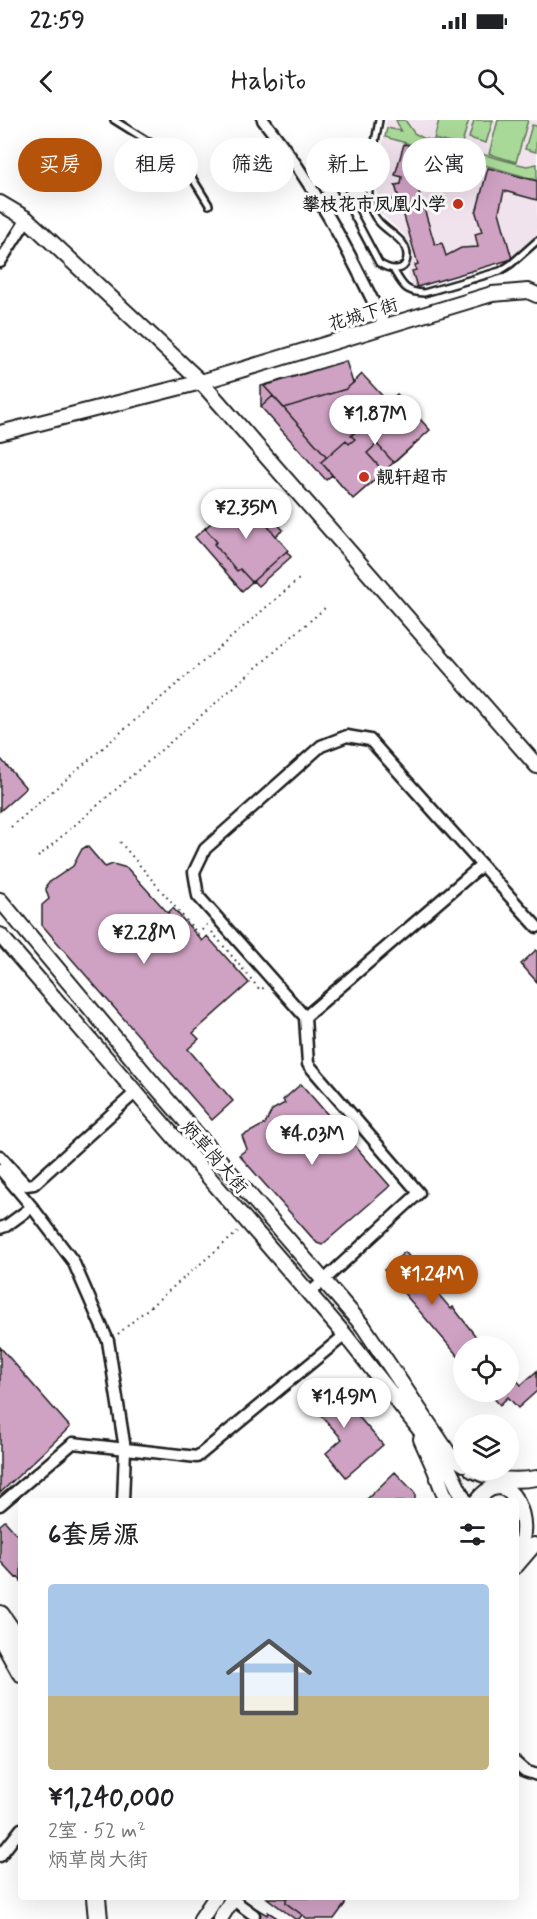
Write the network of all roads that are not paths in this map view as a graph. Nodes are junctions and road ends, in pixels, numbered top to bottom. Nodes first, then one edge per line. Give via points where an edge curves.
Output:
1 (114, 120) edge
2 (263, 120) edge
3 (380, 120) edge
4 (306, 180) edge
5 (314, 192) edge
6 (341, 192) edge
7 (0, 203) edge
8 (393, 203) dead end
9 (209, 205) dead end
10 (371, 210) junction
11 (27, 219) junction
12 (537, 241) edge
13 (0, 262) edge
14 (394, 271) junction
15 (537, 295) edge
16 (385, 326) junction
17 (201, 382) junction
18 (0, 433) edge
19 (537, 766) edge
20 (482, 865) junction
21 (0, 900) edge
22 (537, 927) edge
23 (0, 936) edge
24 (305, 1017) junction
25 (136, 1092) junction
26 (0, 1156) edge
27 (0, 1169) edge
28 (32, 1206) junction
29 (0, 1228) edge
30 (324, 1280) junction
31 (310, 1293) junction
32 (345, 1335) junction
33 (406, 1402) junction
34 (125, 1449) junction
35 (453, 1457) edge
36 (493, 1480) edge
37 (506, 1480) edge
38 (537, 1480) edge
39 (512, 1489) junction
40 (123, 1498) edge
41 (446, 1498) edge
42 (463, 1498) edge
43 (480, 1498) edge
44 (0, 1505) edge
45 (534, 1539) edge
46 (519, 1549) edge
47 (519, 1553) edge
48 (519, 1562) edge
49 (0, 1622) edge
50 (18, 1640) edge
51 (18, 1665) edge
52 (519, 1766) edge
53 (537, 1775) edge
54 (18, 1833) edge
55 (0, 1856) edge
56 (96, 1900) edge
57 (105, 1900) edge
58 (214, 1900) edge
59 (232, 1900) edge
60 (235, 1900) edge
61 (254, 1915) dead end
62 (98, 1919) edge
63 (108, 1919) edge
64 (201, 1919) edge
65 (220, 1919) edge

1 - 9 lane via 183,163
2 - 4 street
3 - 10 lane via 369,185
5 - 16 street
6 - 14 lane via 379,263
7 - 11 street
8 - 10 lane
10 - 14 lane via 384,230 404,246 406,262
11 - 13 street
11 - 17 street
12 - 14 lane via 500,271 424,293 412,292
15 - 16 street, 花城下街 via 528,291 492,294
16 - 17 street, 花城下街
17 - 18 street, 花城下街
17 - 19 street
20 - 22 street
20 - 24 street
20 - 24 street via 370,740 347,736 321,746 205,849 194,872 198,896
21 - 30 street, 炳草岗大街
23 - 25 street, 炳草岗大街
24 - 30 street via 308,1064 419,1193
25 - 26 street via 34,1184 26,1185
25 - 31 street, 炳草岗大街
27 - 28 street
28 - 29 street
28 - 34 street via 73,1262 108,1341
30 - 31 street
30 - 33 street, 炳草岗大街 via 363,1326
31 - 32 street, 炳草岗大街
32 - 33 street, 炳草岗大街
32 - 34 street via 197,1457
33 - 35 street
33 - 41 street
33 - 42 street via 446,1463
34 - 40 street
34 - 44 street via 74,1443
36 - 39 street
37 - 38 street
38 - 39 street
39 - 43 street via 488,1491
39 - 45 street via 531,1504 535,1513
45 - 46 street
45 - 47 street
45 - 48 street
49 - 50 highway
49 - 51 highway
52 - 53 street
54 - 55 street
56 - 62 highway
57 - 63 highway
58 - 64 street
59 - 65 street
60 - 61 street

